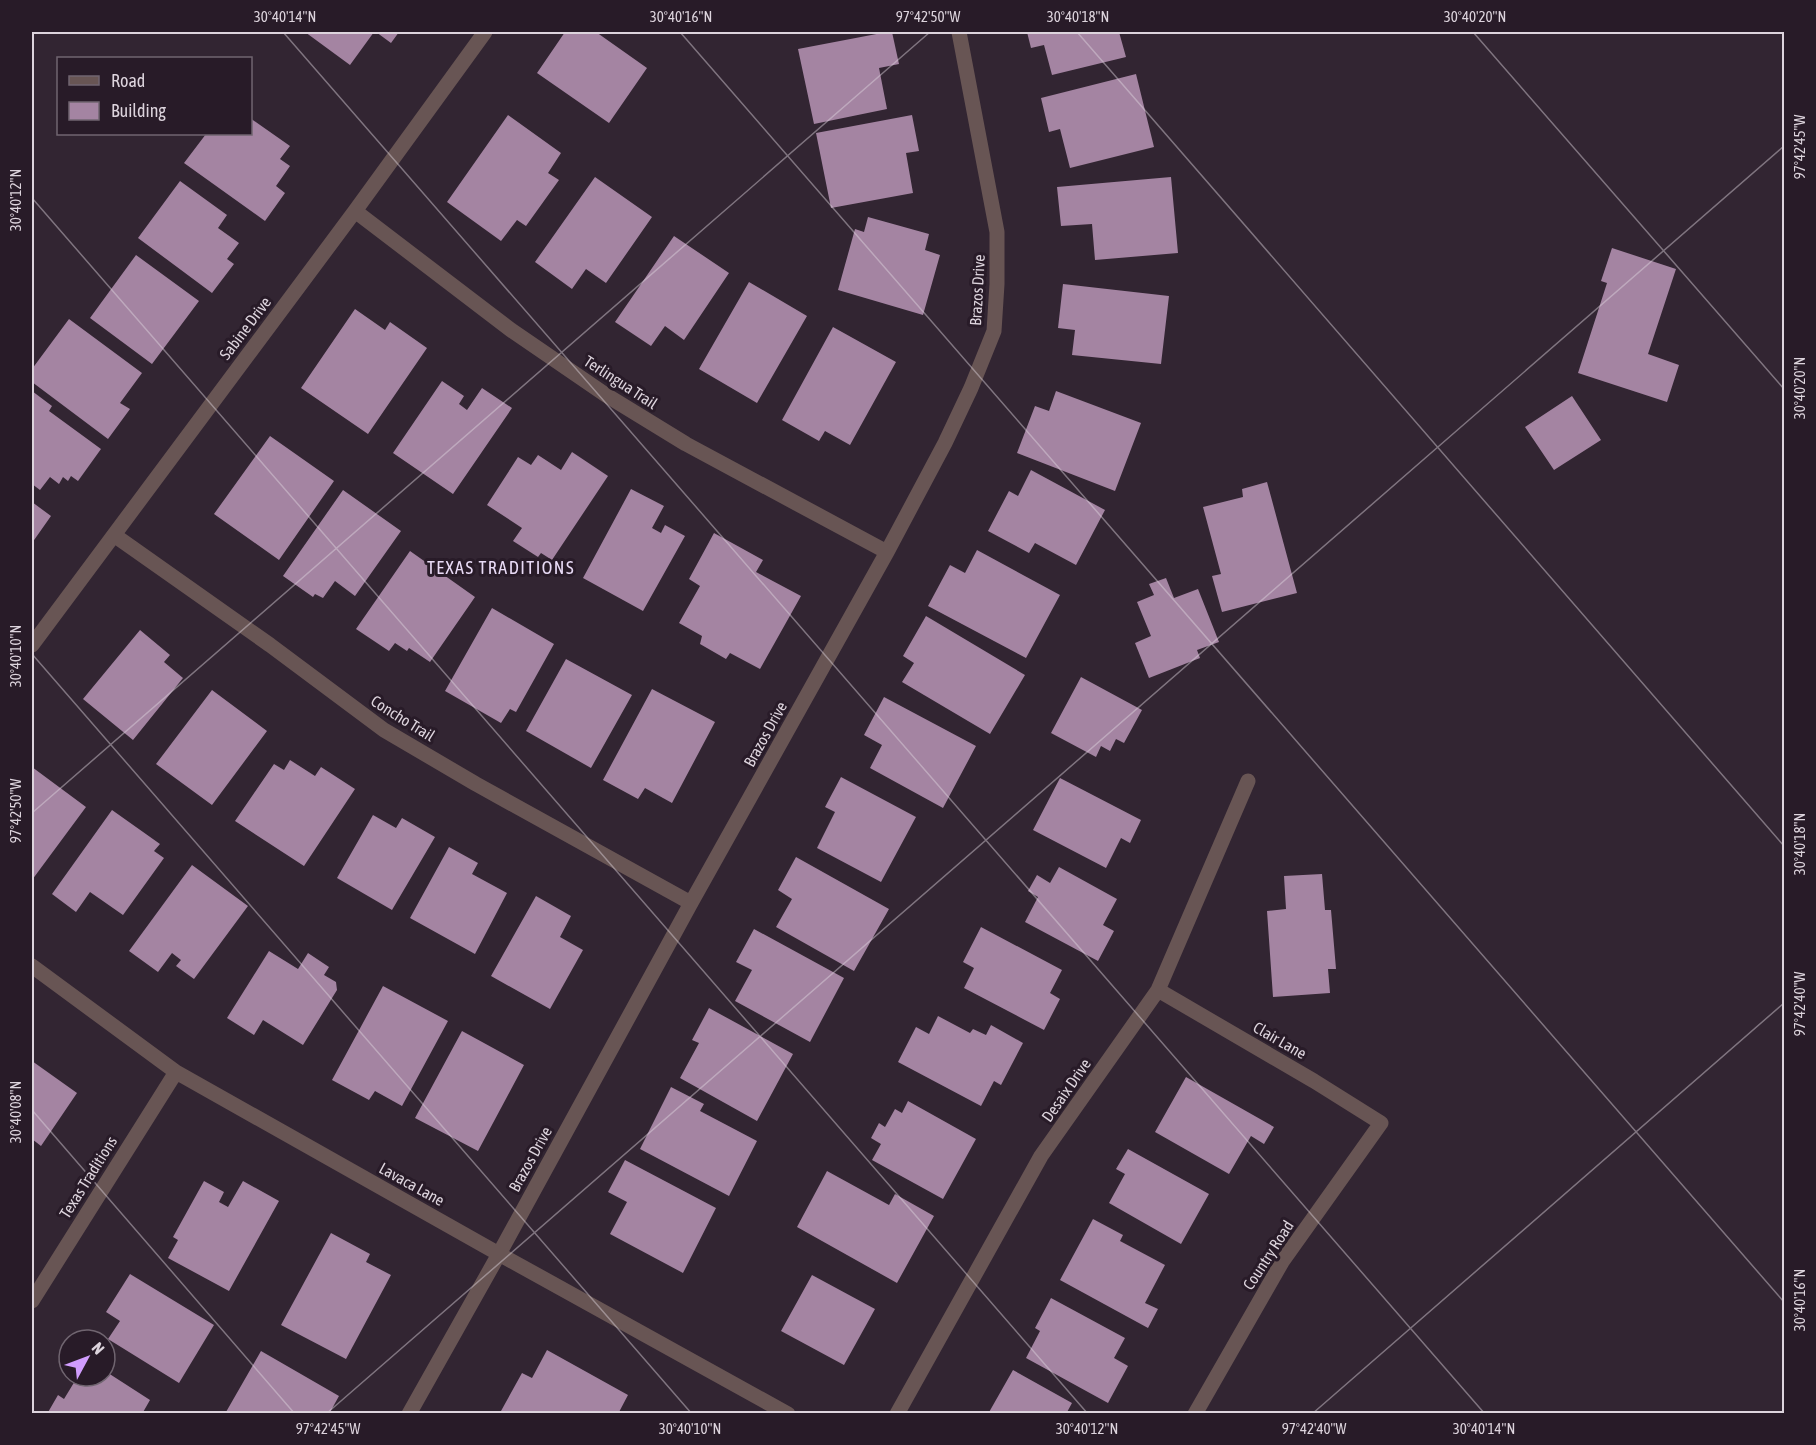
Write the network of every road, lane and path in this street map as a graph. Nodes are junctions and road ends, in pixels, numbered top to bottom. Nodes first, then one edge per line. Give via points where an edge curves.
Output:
1 (485, 32) edge
2 (959, 32) edge
3 (355, 212) junction
4 (114, 535) junction
5 (887, 552) junction
6 (32, 645) edge
7 (1248, 781) dead end
8 (691, 903) junction
9 (32, 966) edge
10 (1158, 990) junction
11 (176, 1072) junction
12 (1381, 1123) joint
13 (499, 1254) junction
14 (32, 1301) edge
15 (409, 1413) edge
16 (788, 1413) edge
17 (897, 1413) edge
18 (1195, 1413) edge

1 - 3 street, Sabine Drive
2 - 5 street, Brazos Drive via 997,231 994,331 949,434
3 - 4 street, Sabine Drive
3 - 5 street, Terlingua Trail via 511,330 606,395 686,444
4 - 6 street, Sabine Drive
4 - 8 street, Concho Trail via 384,730
5 - 8 street, Brazos Drive
7 - 10 street, Desaix Drive
8 - 13 street, Brazos Drive
9 - 11 street, Lavaca Lane
10 - 12 street, Clair Lane
10 - 17 street, Desaix Drive via 1041,1156
11 - 13 street, Lavaca Lane
11 - 14 street, Texas Traditions
12 - 18 street, Country Road via 1282,1262
13 - 15 street, Brazos Drive
13 - 16 street, Lavaca Lane

